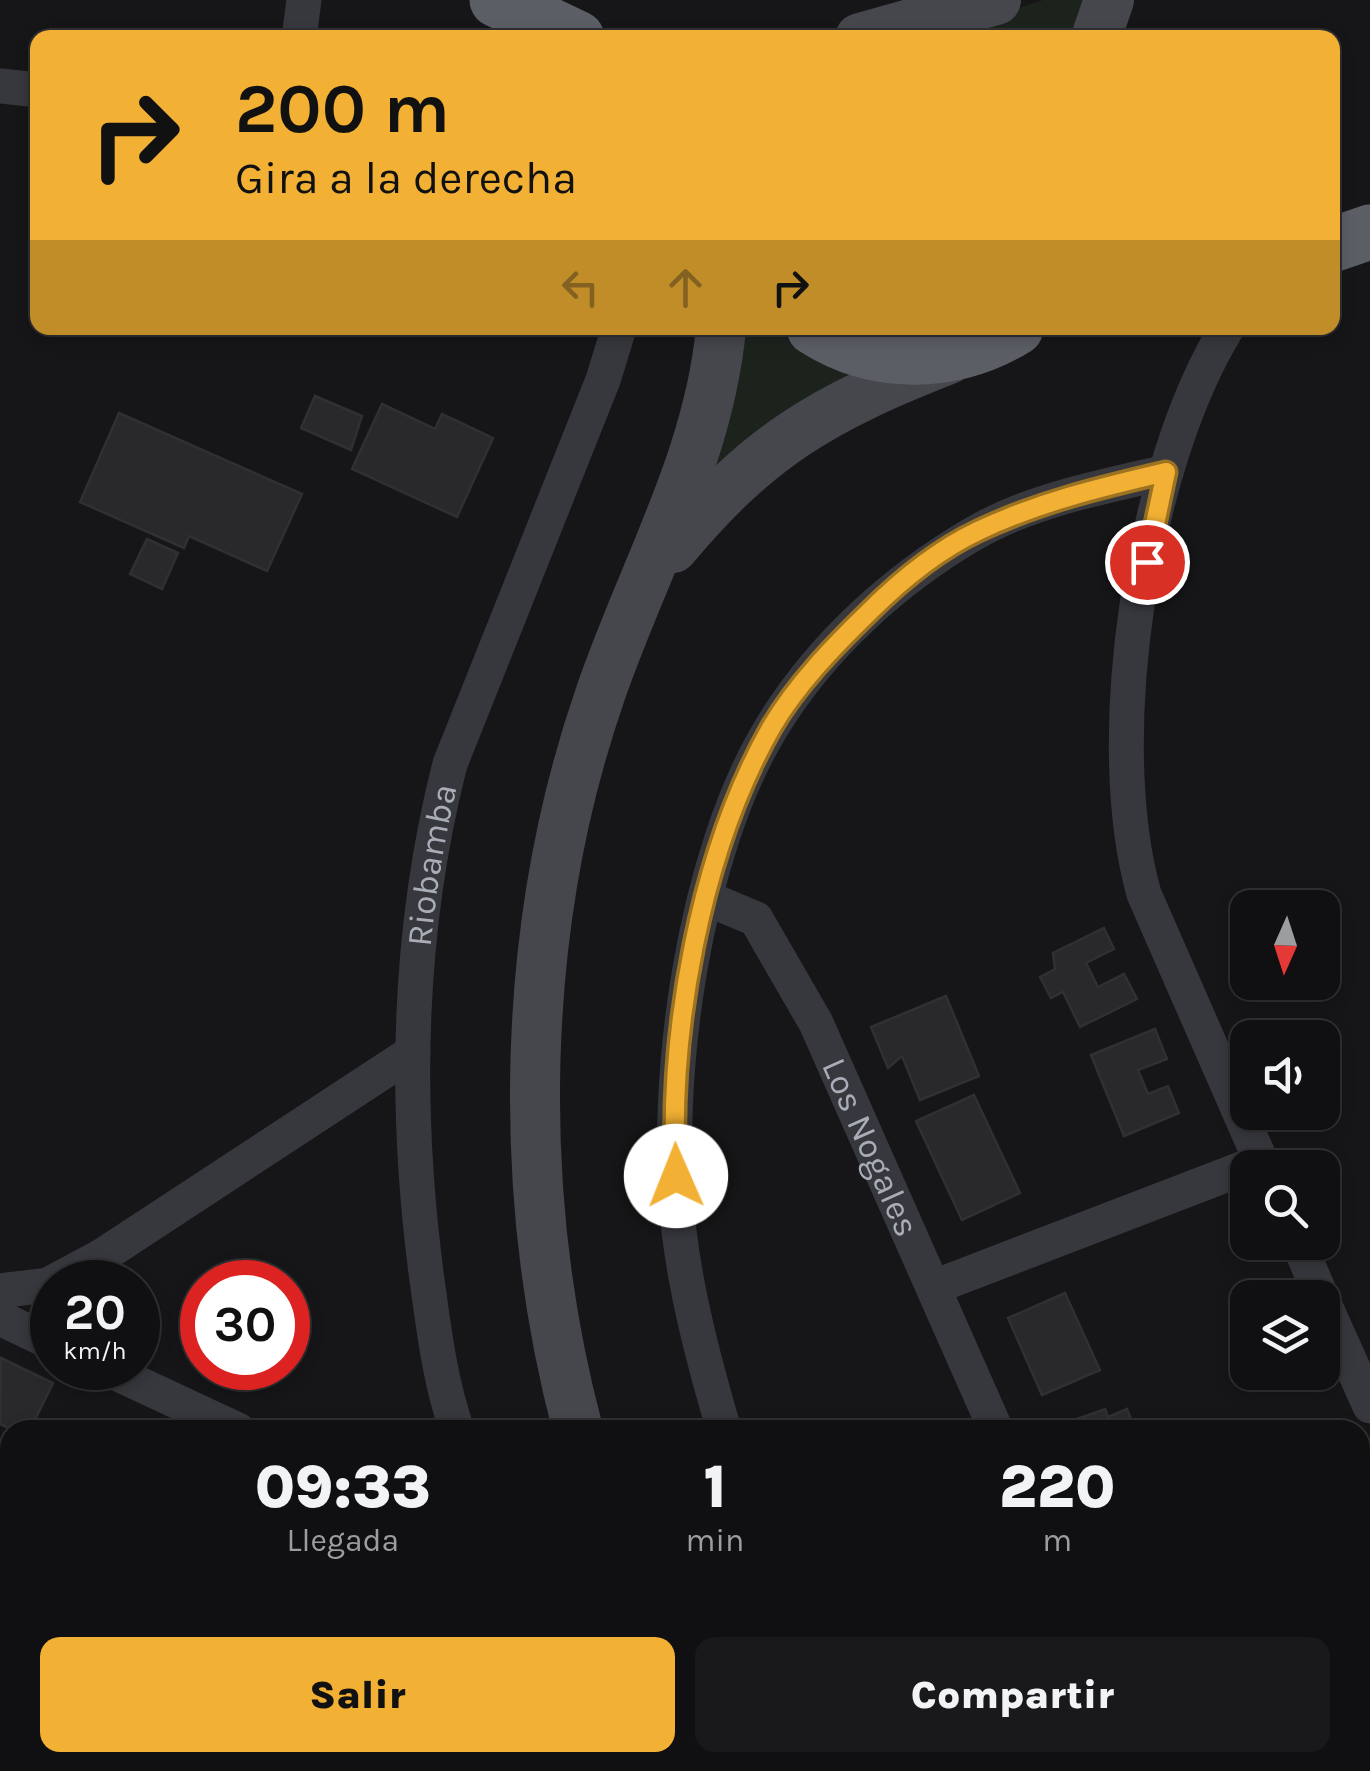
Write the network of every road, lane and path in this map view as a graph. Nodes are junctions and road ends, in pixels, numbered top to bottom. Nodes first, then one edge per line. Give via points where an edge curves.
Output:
1 (304, 0) edge
2 (497, 0) edge
3 (996, 0) edge
4 (1109, 0) edge
5 (300, 30) edge
6 (559, 30) edge
7 (889, 30) edge
8 (1099, 30) edge
9 (0, 86) edge
10 (30, 89) edge
11 (1370, 232) edge
12 (1340, 242) edge
13 (617, 335) edge
14 (721, 335) edge
15 (829, 335) edge
16 (1224, 335) edge
17 (1002, 336) edge
18 (1166, 472) junction
19 (648, 579) junction
20 (706, 898) junction
21 (413, 1052) junction
22 (1257, 1150) edge
23 (1230, 1176) edge
24 (108, 1260) edge
25 (30, 1287) edge
26 (934, 1287) junction
27 (0, 1291) edge
28 (0, 1318) edge
29 (30, 1332) edge
30 (1340, 1338) edge
31 (152, 1390) edge
32 (1370, 1406) edge
33 (217, 1420) edge
34 (455, 1420) edge
35 (576, 1420) edge
36 (721, 1420) edge
37 (992, 1420) edge

1 - 5 street
2 - 6 highway
3 - 7 main road
4 - 8 main road
9 - 10 street
11 - 12 highway
13 - 21 street, Riobamba via 450,764 424,901
14 - 19 main road via 702,432
15 - 17 highway via 894,356
16 - 18 street via 1186,411
17 - 19 main road via 851,400 770,448 714,499
18 - 20 street via 1061,498 976,532 898,583 832,648 772,726 732,812
18 - 22 street via 1140,592 1124,792 1144,894
19 - 35 main road via 604,683 574,780 541,980 536,1080 544,1236
20 - 26 street, Los Nogales via 756,919 816,1024
20 - 36 street via 677,1074 675,1148 682,1248
21 - 24 street
21 - 34 street, Riobamba via 424,1251
23 - 26 street
25 - 27 street
26 - 37 street, Los Nogales
28 - 29 street
30 - 32 street
31 - 33 street

